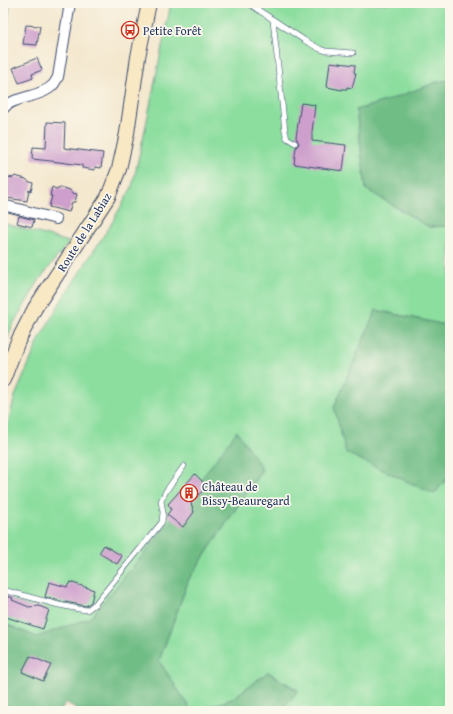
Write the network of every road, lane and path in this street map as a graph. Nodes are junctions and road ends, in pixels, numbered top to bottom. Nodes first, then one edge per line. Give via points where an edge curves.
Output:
1 (70, 3) edge
2 (149, 3) edge
3 (248, 3) edge
4 (273, 20) junction
5 (353, 53) dead end
6 (3, 109) edge
7 (295, 142) dead end
8 (3, 205) edge
9 (56, 219) dead end
10 (3, 380) edge
11 (184, 466) dead end
12 (3, 590) edge

1 - 6 street via 58,77 53,85 47,90 10,102
2 - 10 main road, Route de la Labiaz via 119,169 108,197 35,308 18,340
3 - 4 lane
4 - 5 lane via 320,49
4 - 7 lane via 285,131 287,138
8 - 9 street
11 - 12 lane via 161,501 162,522 96,604 87,610 79,609

